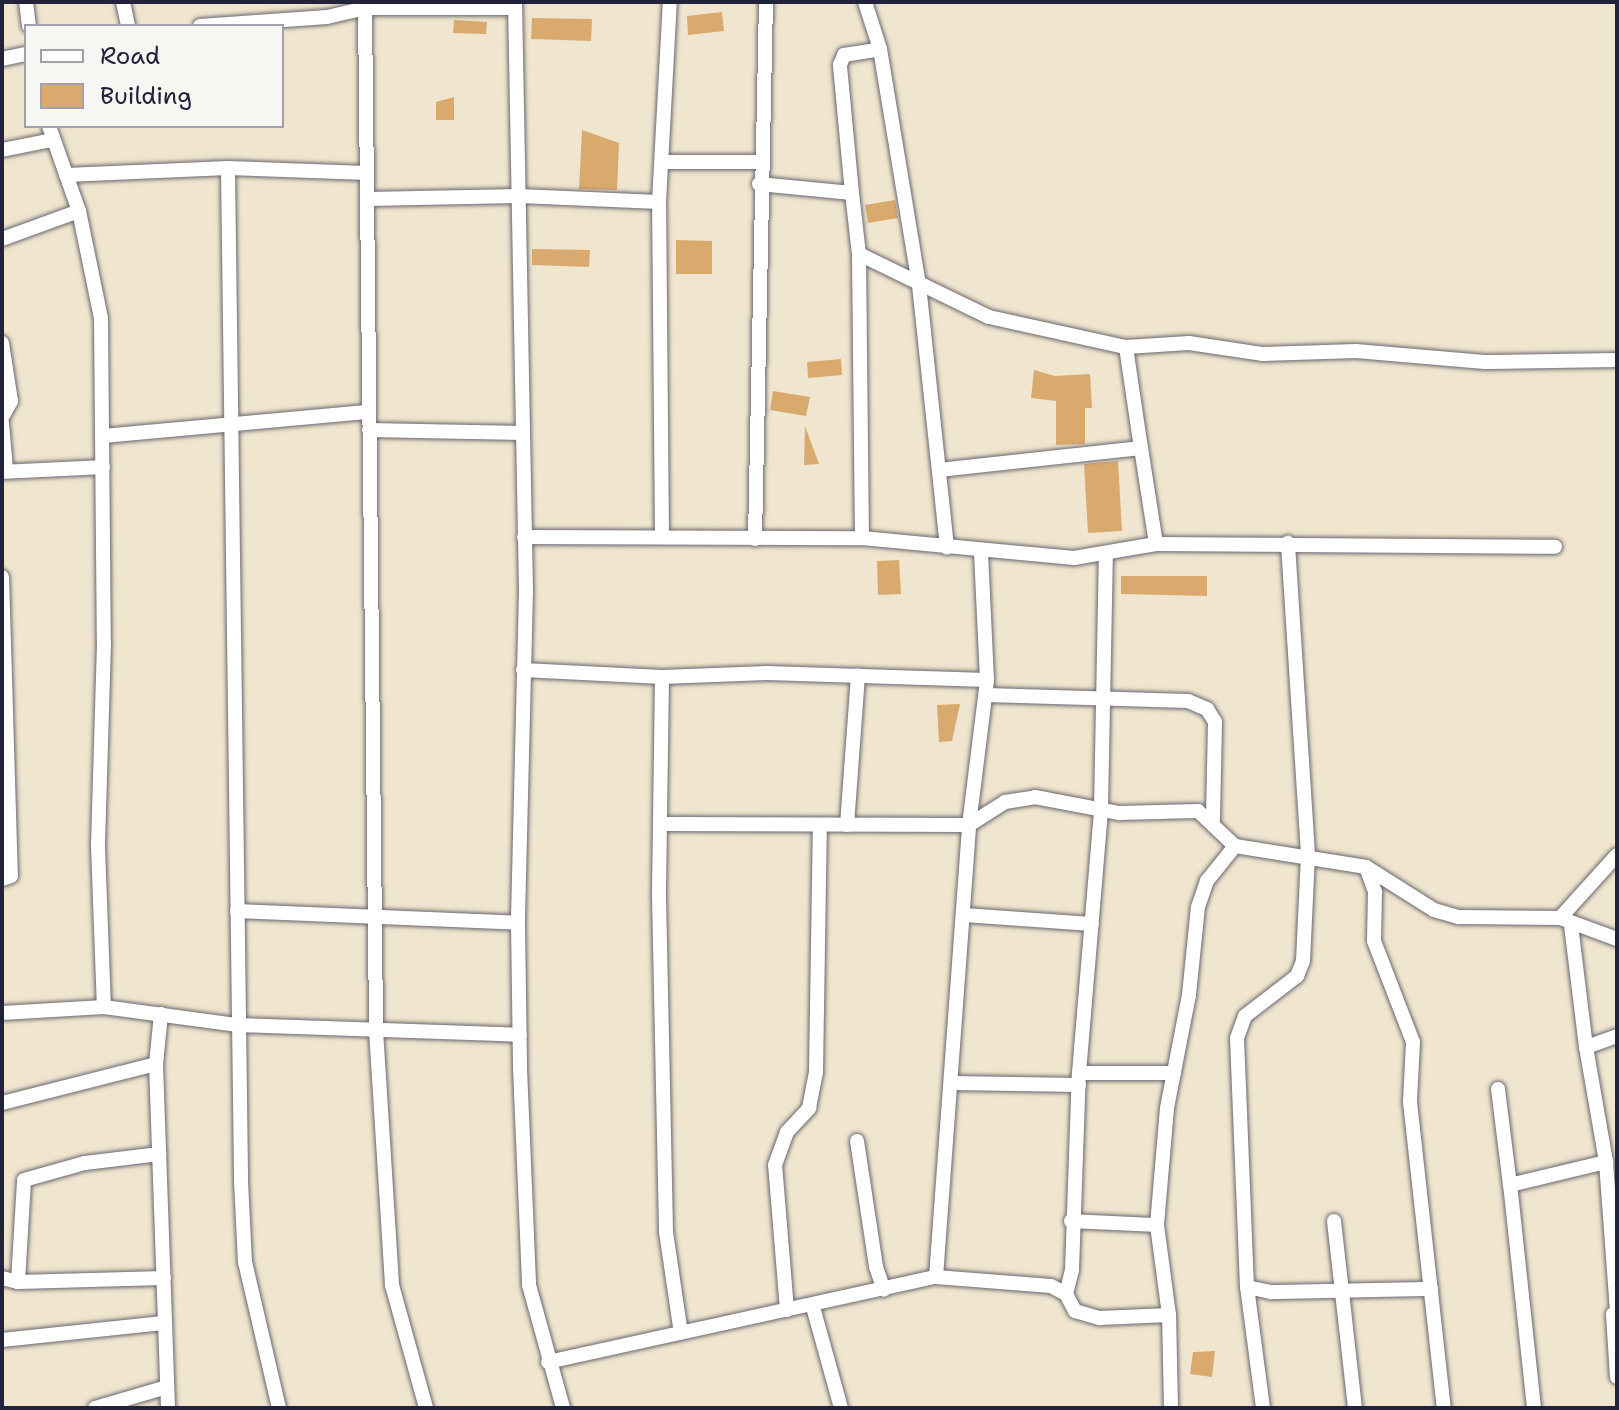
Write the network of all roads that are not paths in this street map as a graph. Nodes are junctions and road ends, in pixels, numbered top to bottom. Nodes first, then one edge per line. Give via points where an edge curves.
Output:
1 (26, 2) edge
2 (123, 2) edge
3 (670, 2) edge
4 (766, 2) edge
5 (865, 2) edge
6 (515, 5) edge
7 (365, 8) junction
8 (29, 24) edge
9 (128, 24) edge
10 (228, 24) edge
11 (880, 49) junction
12 (24, 54) edge
13 (2, 59) edge
14 (50, 133) edge
15 (2, 150) edge
16 (662, 162) junction
17 (760, 162) junction
18 (228, 168) junction
19 (367, 173) junction
20 (66, 175) junction
21 (759, 184) junction
22 (852, 193) junction
23 (519, 196) junction
24 (367, 199) junction
25 (659, 202) junction
26 (79, 211) junction
27 (2, 239) edge
28 (859, 254) junction
29 (919, 285) junction
30 (2, 343) edge
31 (1126, 347) junction
32 (1617, 360) edge
33 (369, 412) junction
34 (2, 420) edge
35 (229, 427) junction
36 (369, 430) junction
37 (523, 433) junction
38 (103, 436) junction
39 (1141, 448) junction
40 (103, 467) junction
41 (939, 470) junction
42 (4, 471) edge
43 (524, 537) junction
44 (662, 537) junction
45 (862, 538) junction
46 (755, 539) junction
47 (1288, 543) junction
48 (1156, 544) junction
49 (1555, 547) dead end
50 (947, 548) junction
51 (981, 551) junction
52 (1106, 553) junction
53 (2, 577) edge
54 (4, 637) edge
55 (523, 670) junction
56 (858, 675) junction
57 (662, 677) junction
58 (986, 688) junction
59 (1102, 699) junction
60 (4, 749) edge
61 (1101, 809) junction
62 (4, 819) edge
63 (1213, 820) junction
64 (664, 824) junction
65 (820, 825) junction
66 (847, 825) junction
67 (969, 825) junction
68 (1235, 846) junction
69 (1308, 854) junction
70 (1617, 855) edge
71 (1366, 867) junction
72 (2, 879) edge
73 (237, 911) junction
74 (964, 915) junction
75 (375, 916) junction
76 (1565, 922) junction
77 (518, 923) junction
78 (1092, 924) junction
79 (1617, 939) edge
80 (104, 1007) junction
81 (2, 1013) edge
82 (161, 1014) junction
83 (238, 1025) junction
84 (376, 1030) junction
85 (520, 1035) junction
86 (1617, 1036) edge
87 (1586, 1047) junction
88 (156, 1064) junction
89 (1174, 1073) junction
90 (1079, 1079) junction
91 (951, 1083) junction
92 (1498, 1089) dead end
93 (2, 1103) edge
94 (857, 1141) dead end
95 (159, 1154) junction
96 (1606, 1162) junction
97 (1510, 1185) junction
98 (1071, 1221) junction
99 (1334, 1221) dead end
100 (1157, 1225) junction
101 (936, 1277) junction
102 (2, 1278) edge
103 (164, 1278) junction
104 (18, 1282) junction
105 (1247, 1287) junction
106 (1431, 1289) junction
107 (884, 1290) junction
108 (1337, 1291) junction
109 (1066, 1294) junction
110 (813, 1307) junction
111 (787, 1310) junction
112 (1615, 1314) edge
113 (1169, 1315) junction
114 (163, 1323) junction
115 (681, 1333) junction
116 (2, 1340) edge
117 (548, 1362) junction
118 (1617, 1377) edge
119 (167, 1387) junction
120 (95, 1408) edge
121 (168, 1408) edge
122 (279, 1408) edge
123 (426, 1408) edge
124 (563, 1408) edge
125 (841, 1408) edge
126 (1171, 1408) edge
127 (1263, 1408) edge
128 (1355, 1408) edge
129 (1444, 1408) edge
130 (1534, 1408) edge

1 - 8 street
2 - 9 street
3 - 16 street
4 - 17 street
5 - 11 street
6 - 7 street
6 - 23 street
7 - 10 street via 327,17
7 - 19 street
11 - 22 street via 844,55 840,65
11 - 29 street
12 - 13 street
14 - 15 street
14 - 20 street
16 - 17 street
16 - 25 street
17 - 21 street
18 - 19 street
18 - 20 street
18 - 35 street
19 - 24 street
20 - 26 street
21 - 22 street
21 - 46 street
22 - 28 street
23 - 24 street
23 - 25 street
23 - 37 street
24 - 33 street
25 - 44 street
26 - 27 street
26 - 38 street via 101,318
28 - 29 street
28 - 45 street
29 - 31 street via 989,317
29 - 41 street
30 - 34 street via 11,401
31 - 32 street via 1189,343 1263,354 1356,351 1485,362
31 - 39 street
33 - 35 street
33 - 36 street
34 - 42 street
35 - 38 street
35 - 73 street
36 - 37 street
36 - 75 street
37 - 43 street
38 - 40 street
39 - 41 street
39 - 48 street
40 - 42 street
40 - 80 street via 98,846
41 - 50 street
43 - 44 street
43 - 55 street
44 - 46 street
45 - 46 street
45 - 50 street
47 - 48 street
47 - 49 street
47 - 69 street
48 - 52 street
50 - 51 street
51 - 52 street via 1074,558
51 - 58 street
52 - 59 street
53 - 54 street
54 - 60 street
55 - 57 street
55 - 77 street
56 - 57 street
56 - 58 street
56 - 66 street
57 - 64 street
58 - 59 street
58 - 67 street
59 - 61 street
59 - 63 street via 1188,701 1207,709 1215,722
60 - 62 street
61 - 63 street via 1198,811
61 - 67 street via 1035,797 1005,802
61 - 78 street
62 - 72 street via 11,876
63 - 68 street
64 - 65 street
64 - 115 street via 659,896 666,1232
65 - 66 street
65 - 111 street via 816,1072 809,1108 787,1132 775,1165
66 - 67 street
67 - 74 street
68 - 69 street
68 - 89 street via 1207,881 1198,907
69 - 71 street
69 - 105 street via 1297,976 1245,1016 1237,1038
70 - 76 street
71 - 76 street via 1434,910 1459,917
71 - 106 street via 1375,892 1374,941 1413,1042 1410,1102
73 - 75 street
73 - 83 street
74 - 78 street
74 - 91 street
75 - 77 street
75 - 84 street
76 - 79 street
76 - 87 street
77 - 85 street
78 - 90 street
80 - 81 street
80 - 82 street
82 - 83 street
82 - 88 street
83 - 84 street
83 - 122 street via 245,1262
84 - 85 street
84 - 123 street via 392,1285
85 - 117 street via 529,1285
86 - 87 street
87 - 96 street
88 - 93 street
88 - 95 street
89 - 90 street
89 - 100 street
90 - 91 street
90 - 98 street
91 - 101 street
92 - 97 street
94 - 107 street
95 - 103 street
95 - 104 street via 85,1163 24,1180
96 - 97 street
96 - 112 street
97 - 130 street
98 - 100 street
98 - 109 street via 1072,1270
99 - 108 street
100 - 113 street
101 - 107 street
101 - 109 street via 1051,1286
102 - 104 street
103 - 104 street
103 - 114 street
105 - 108 street
105 - 127 street
106 - 108 street
106 - 129 street
107 - 110 street
108 - 128 street
109 - 113 street via 1075,1311 1100,1318
110 - 111 street
110 - 125 street
111 - 115 street
112 - 118 street
113 - 126 street
114 - 116 street
114 - 119 street
115 - 117 street
117 - 124 street
119 - 120 street
119 - 121 street

